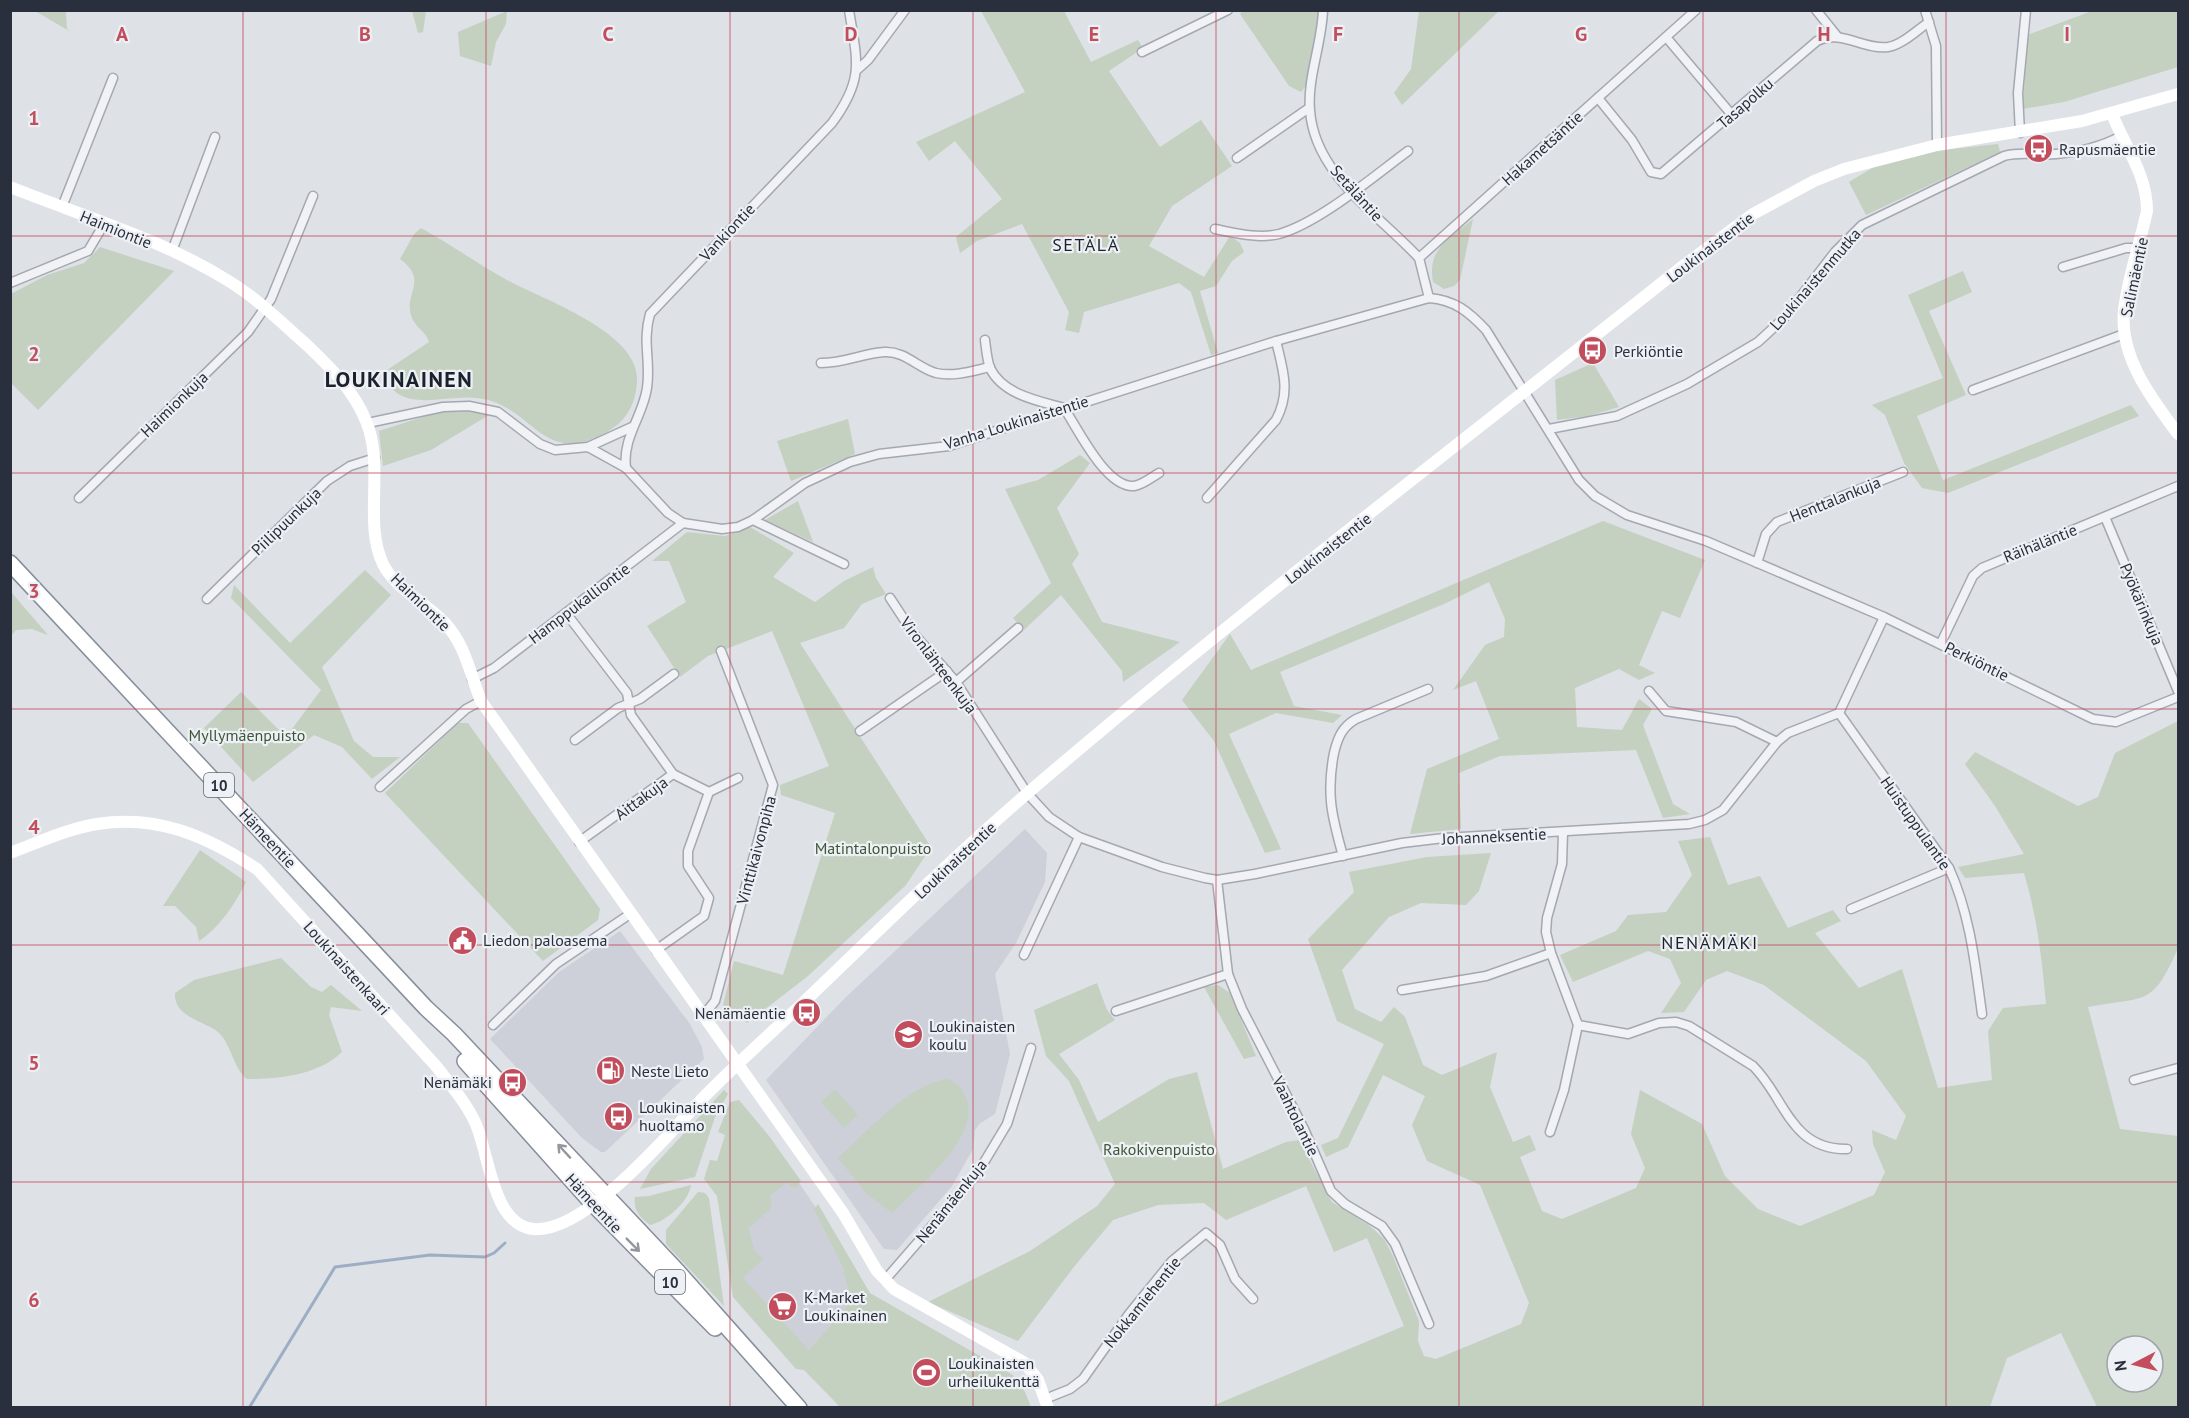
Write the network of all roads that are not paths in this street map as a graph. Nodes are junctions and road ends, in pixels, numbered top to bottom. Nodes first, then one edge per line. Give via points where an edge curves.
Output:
1 (849, 10) edge
2 (905, 10) edge
3 (1228, 10) edge
4 (1323, 10) edge
5 (1696, 10) edge
6 (1816, 10) edge
7 (1925, 10) edge
8 (2026, 10) edge
9 (1929, 22) junction
10 (1837, 36) junction
11 (1666, 37) junction
12 (1142, 52) dead end
13 (858, 69) junction
14 (114, 78) dead end
15 (2178, 94) edge
16 (1598, 98) junction
17 (1309, 108) junction
18 (2112, 114) junction
19 (1732, 115) junction
20 (2020, 133) junction
21 (2121, 136) junction
22 (215, 137) dead end
23 (1938, 145) junction
24 (1408, 151) dead end
25 (1237, 158) dead end
26 (10, 187) edge
27 (1352, 192) junction
28 (313, 196) dead end
29 (62, 207) junction
30 (104, 224) junction
31 (1215, 229) dead end
32 (2139, 248) junction
33 (172, 251) junction
34 (1419, 258) junction
35 (2063, 267) dead end
36 (10, 283) edge
37 (1429, 298) junction
38 (266, 307) junction
39 (2124, 334) junction
40 (985, 340) dead end
41 (1276, 341) junction
42 (821, 363) dead end
43 (990, 367) junction
44 (1973, 390) dead end
45 (1525, 392) junction
46 (1065, 408) junction
47 (368, 423) junction
48 (632, 427) junction
49 (1549, 429) junction
50 (2178, 434) edge
51 (588, 447) junction
52 (375, 458) junction
53 (626, 468) junction
54 (1903, 471) dead end
55 (1159, 473) dead end
56 (2178, 486) edge
57 (79, 498) dead end
58 (1207, 498) dead end
59 (2105, 517) junction
60 (753, 520) junction
61 (683, 523) junction
62 (10, 563) edge
63 (1757, 563) junction
64 (844, 564) dead end
65 (890, 598) dead end
66 (207, 599) dead end
67 (566, 613) junction
68 (1884, 616) junction
69 (1018, 628) dead end
70 (1941, 643) junction
71 (721, 651) dead end
72 (947, 671) junction
73 (674, 674) dead end
74 (472, 679) junction
75 (956, 682) junction
76 (1428, 689) dead end
77 (1649, 691) dead end
78 (2178, 691) edge
79 (2178, 697) edge
80 (481, 701) junction
81 (629, 704) junction
82 (1839, 713) junction
83 (860, 731) dead end
84 (574, 740) dead end
85 (1777, 742) junction
86 (673, 774) junction
87 (738, 778) dead end
88 (380, 787) dead end
89 (709, 792) junction
90 (1028, 793) junction
91 (1563, 832) junction
92 (1079, 837) junction
93 (579, 842) junction
94 (10, 853) edge
95 (1343, 856) junction
96 (1949, 868) junction
97 (1217, 880) junction
98 (1851, 909) dead end
99 (630, 914) junction
100 (656, 950) junction
101 (1551, 953) junction
102 (1024, 955) dead end
103 (1228, 974) junction
104 (1402, 990) dead end
105 (1116, 1011) dead end
106 (1982, 1014) dead end
107 (704, 1016) junction
108 (1578, 1024) junction
109 (493, 1025) dead end
110 (1031, 1048) dead end
111 (738, 1064) junction
112 (2178, 1068) edge
113 (2134, 1080) dead end
114 (1550, 1132) dead end
115 (1847, 1149) dead end
116 (598, 1198) junction
117 (885, 1280) junction
118 (1253, 1299) dead end
119 (1429, 1324) dead end
120 (1047, 1403) edge
121 (799, 1407) edge

1 - 13 street, Vankiontie
2 - 13 street
3 - 12 street
4 - 17 street, Setäläntie
5 - 11 street, Hakametsäntie
6 - 10 street
7 - 9 street
8 - 20 street via 2018,93
9 - 10 street via 1896,45 1885,48
9 - 23 street via 1938,64
10 - 19 street, Tasapolku via 1817,41
11 - 16 street, Hakametsäntie
11 - 19 street
13 - 48 street, Vankiontie via 853,89 832,123 650,314 645,332 647,389
14 - 29 street
15 - 18 street, Loukinaistentie
16 - 19 street, Tasapolku via 1656,174 1667,171
16 - 34 street, Hakametsäntie
17 - 25 street
17 - 27 street, Setäläntie via 1318,143
18 - 20 street, Loukinaistentie
18 - 21 street, Salimäentie
20 - 23 street, Loukinaistentie
21 - 32 street, Salimäentie via 2147,195
21 - 49 street, Loukinaistenmutka via 2088,149 2004,156 1881,213 1848,237 1784,318 1758,342 1687,384 1617,416
22 - 33 street
23 - 45 street, Loukinaistentie via 1844,169 1753,214
24 - 27 street
26 - 29 street, Haimiontie
27 - 31 street via 1280,234 1243,235
27 - 34 street, Setäläntie
28 - 38 street, Haimionkuja
29 - 30 street, Haimiontie
30 - 33 street, Haimiontie
30 - 36 street via 88,251
32 - 35 street via 2126,248
32 - 39 street, Salimäentie via 2124,310
33 - 38 street, Haimiontie via 229,281
34 - 37 street
37 - 41 street, Vanha Loukinaistentie
37 - 45 street via 1444,299 1471,314 1486,330
38 - 47 street, Haimiontie via 333,370
38 - 57 street, Haimionkuja via 248,332
39 - 44 street
39 - 50 street, Salimäentie via 2139,376
40 - 43 street
41 - 46 street, Vanha Loukinaistentie
41 - 58 street via 1286,382 1283,408
42 - 43 street via 843,363 886,352 944,374
43 - 46 street via 1010,389
45 - 49 street, Perkiöntie
45 - 90 street, Loukinaistentie via 1225,630
46 - 55 street via 1109,476 1135,486
46 - 60 street, Vanha Loukinaistentie via 950,446 879,453 850,462 805,483
47 - 51 street via 443,407 469,406 498,412 540,444 555,450
47 - 52 street, Haimiontie
48 - 51 street
48 - 53 street, Vankiontie via 625,453
49 - 63 street, Perkiöntie via 1579,480 1611,507
51 - 53 street
52 - 66 street, Piilipuunkuja via 350,466 327,481
52 - 74 street, Haimiontie via 376,531 384,566 445,623 466,655
53 - 61 street via 668,513
54 - 63 street, Henttalankuja via 1777,522 1766,534
56 - 59 street, Räihäläntie
59 - 70 street, Räihäläntie via 1982,568 1973,576
59 - 78 street, Pyökärinkuja
60 - 61 street, Vanha Loukinaistentie via 722,529
60 - 64 street
61 - 67 street, Hamppukalliontie
62 - 116 highway, Hämeentie / 10 via 426,1008 445,1038
63 - 68 street, Perkiöntie
65 - 72 street, Vironlähteenkuja
67 - 74 street, Hamppukalliontie via 494,668
67 - 81 street via 627,693
68 - 70 street, Perkiöntie
68 - 82 street
69 - 75 street
70 - 79 street, Perkiöntie via 2103,722 2116,722
71 - 107 street, Vinttikaivonpiha via 773,785 715,1001
72 - 75 street, Vironlähteenkuja
72 - 83 street
73 - 81 street
74 - 80 street, Haimiontie
75 - 90 street, Vironlähteenkuja
76 - 95 street via 1356,719 1340,734 1329,795
77 - 85 street via 1666,711 1736,722
80 - 88 street via 466,709
80 - 93 street, Haimiontie
81 - 84 street
81 - 86 street via 631,715
82 - 85 street, Johanneksentie via 1788,733
82 - 96 street, Huistuppulantie
85 - 91 street, Johanneksentie via 1741,790 1715,816 1683,824
86 - 89 street, Aittakuja
86 - 93 street, Aittakuja
87 - 89 street
89 - 100 street via 688,851 688,866 709,898 705,916
90 - 92 street, Johanneksentie via 1049,817
90 - 111 street, Loukinaistentie
91 - 95 street, Johanneksentie via 1444,838
91 - 101 street via 1562,864 1547,918
92 - 97 street, Johanneksentie via 1162,867
92 - 102 street
93 - 99 street, Haimiontie
94 - 116 street, Loukinaistenkaari via 54,836 111,822 180,830 220,845 257,869 436,1066 474,1119 498,1197 510,1217 527,1228 547,1228 567,1221
95 - 97 street, Johanneksentie
96 - 98 street
96 - 106 street, Huistuppulantie via 1970,930
97 - 103 street, Vaahtolantie
99 - 100 street, Haimiontie
99 - 109 street via 556,964
100 - 107 street, Haimiontie
101 - 104 street via 1486,976
101 - 108 street
103 - 105 street
103 - 119 street, Vaahtolantie via 1331,1191 1389,1235
107 - 111 street, Haimiontie
108 - 114 street via 1564,1090
108 - 115 street via 1618,1034 1668,1022 1689,1026 1761,1073 1786,1116 1806,1136 1830,1149
110 - 117 street, Nenämäenkuja via 1007,1124 977,1174
111 - 116 street, Loukinaistentie via 657,1149
111 - 117 street
112 - 113 street
116 - 121 highway, Hämeentie / 10 via 719,1331 753,1358
117 - 120 street via 894,1289 1025,1363 1038,1380
118 - 120 street, Nokkamiehentie via 1235,1278 1220,1245 1206,1233 1172,1262 1083,1379

